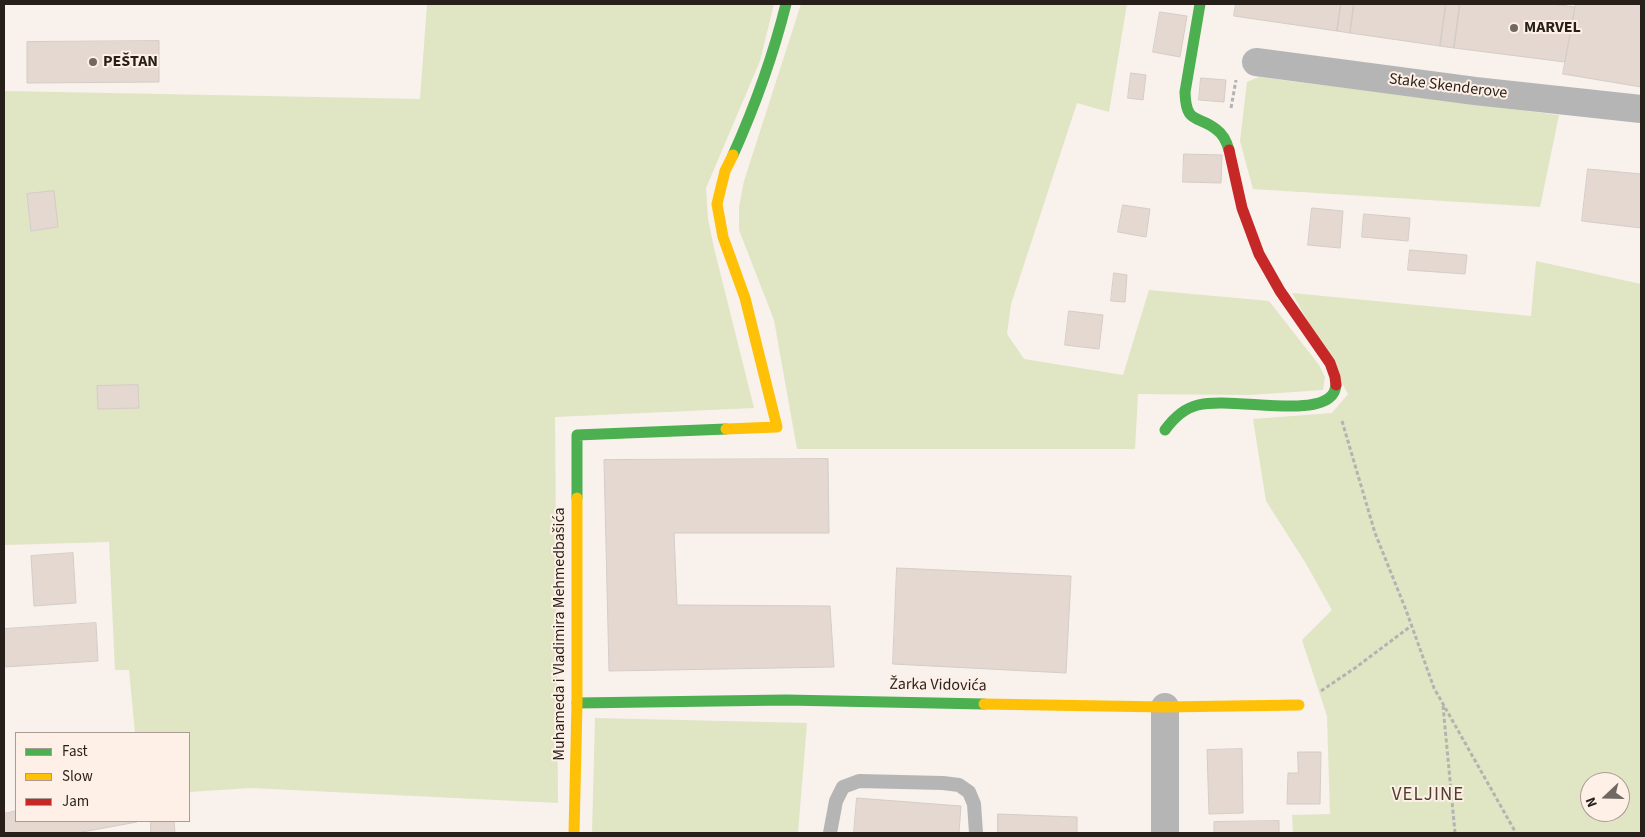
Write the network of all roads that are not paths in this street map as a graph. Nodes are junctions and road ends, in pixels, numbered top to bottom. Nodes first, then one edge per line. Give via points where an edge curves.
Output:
1 (786, 4) edge
2 (1200, 4) edge
3 (1256, 62) road end
4 (1641, 108) edge
5 (1164, 430) dead end
6 (577, 703) junction
7 (1298, 705) road end
8 (1165, 707) junction
9 (574, 833) edge
10 (830, 833) edge
11 (976, 833) edge
12 (1165, 833) edge

1 - 6 street, Muhameda i Vladimira Mehmedbašića via 749,119 725,171 717,204 723,237 745,298 777,427 577,435
2 - 5 street via 1185,100 1188,109 1193,118 1220,132 1225,139 1237,189 1260,256 1290,307 1327,358 1336,383 1335,394 1330,399 1303,405 1201,404 1172,420
3 - 4 street, Stake Skenderove via 1475,91
6 - 8 street, Žarka Vidovića via 786,700
6 - 9 street, Muhameda i Vladimira Mehmedbašića
7 - 8 street, Žarka Vidovića
8 - 12 street
10 - 11 lane via 836,801 843,787 859,781 959,785 969,792 974,804

